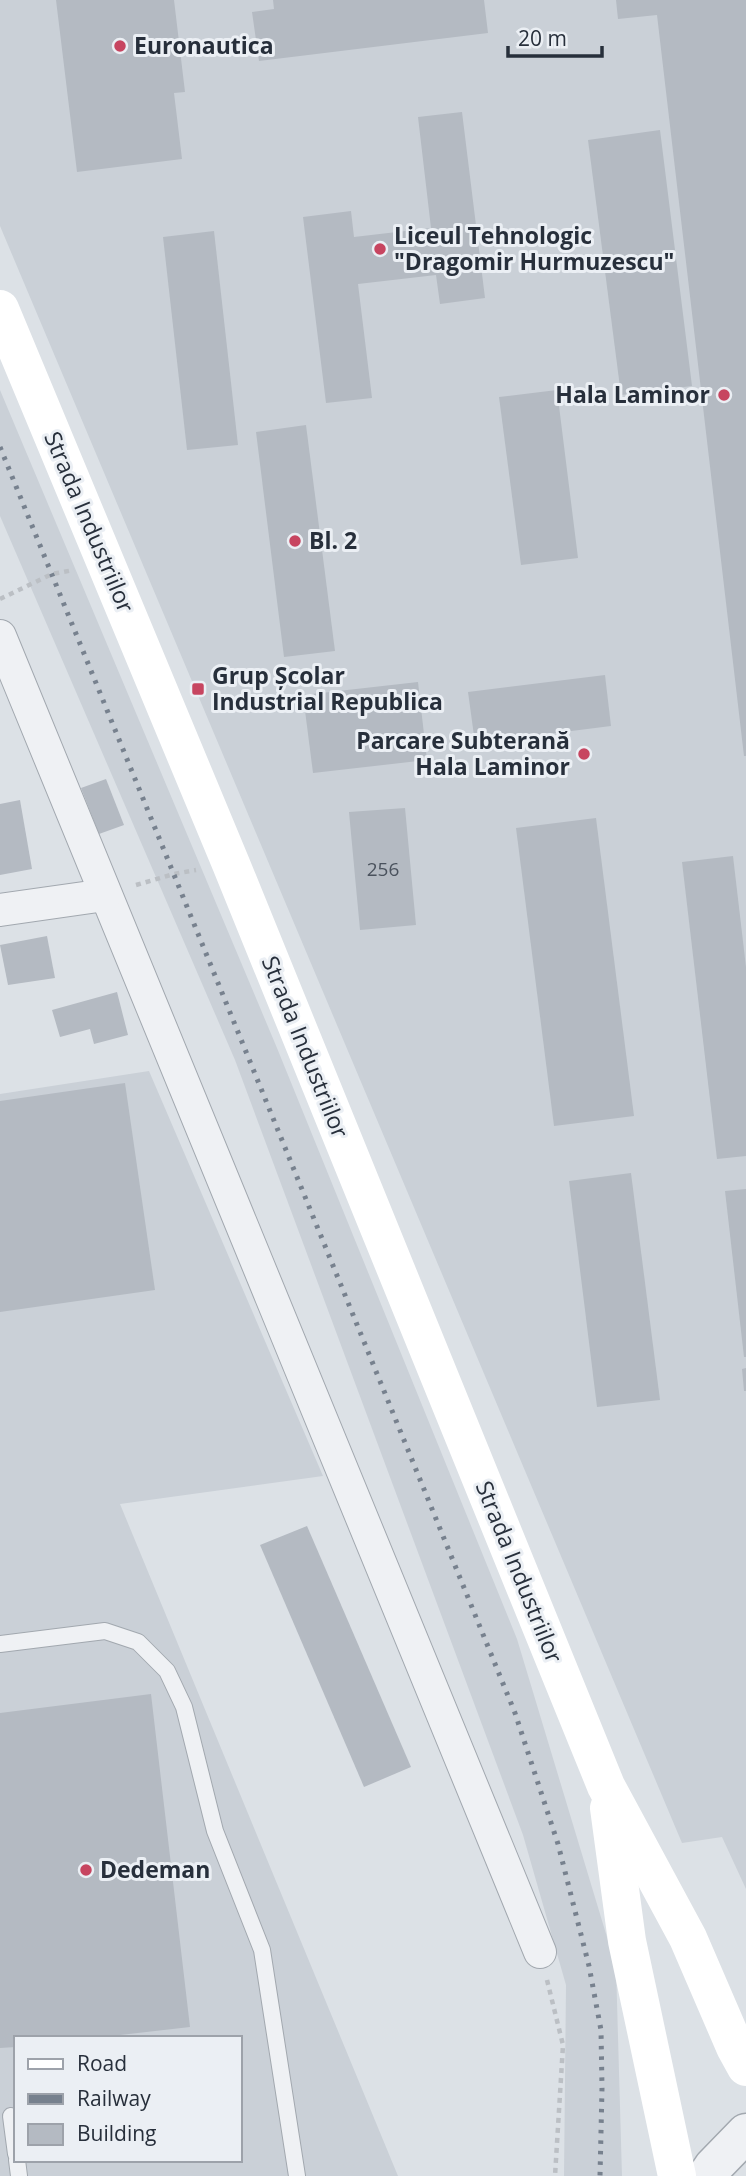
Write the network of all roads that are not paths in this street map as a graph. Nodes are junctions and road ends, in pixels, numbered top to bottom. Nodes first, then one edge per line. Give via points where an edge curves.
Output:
1 (0, 309) edge
2 (0, 636) edge
3 (105, 895) junction
4 (0, 910) edge
5 (0, 1644) edge
6 (606, 1786) junction
7 (540, 1952) road end
8 (746, 2067) edge
9 (11, 2116) dead end
10 (746, 2133) edge
11 (14, 2139) edge
12 (297, 2176) edge
13 (677, 2176) edge
14 (706, 2176) edge

1 - 6 main road, Strada Industriilor
2 - 3 street
3 - 4 street
3 - 7 street
5 - 12 lane via 105,1631 138,1642 167,1671 184,1707 215,1831 262,1950
6 - 8 main road, Strada Industriilor via 688,1938
6 - 13 main road, Strada Industriilor via 627,1941
9 - 11 lane
10 - 14 street

